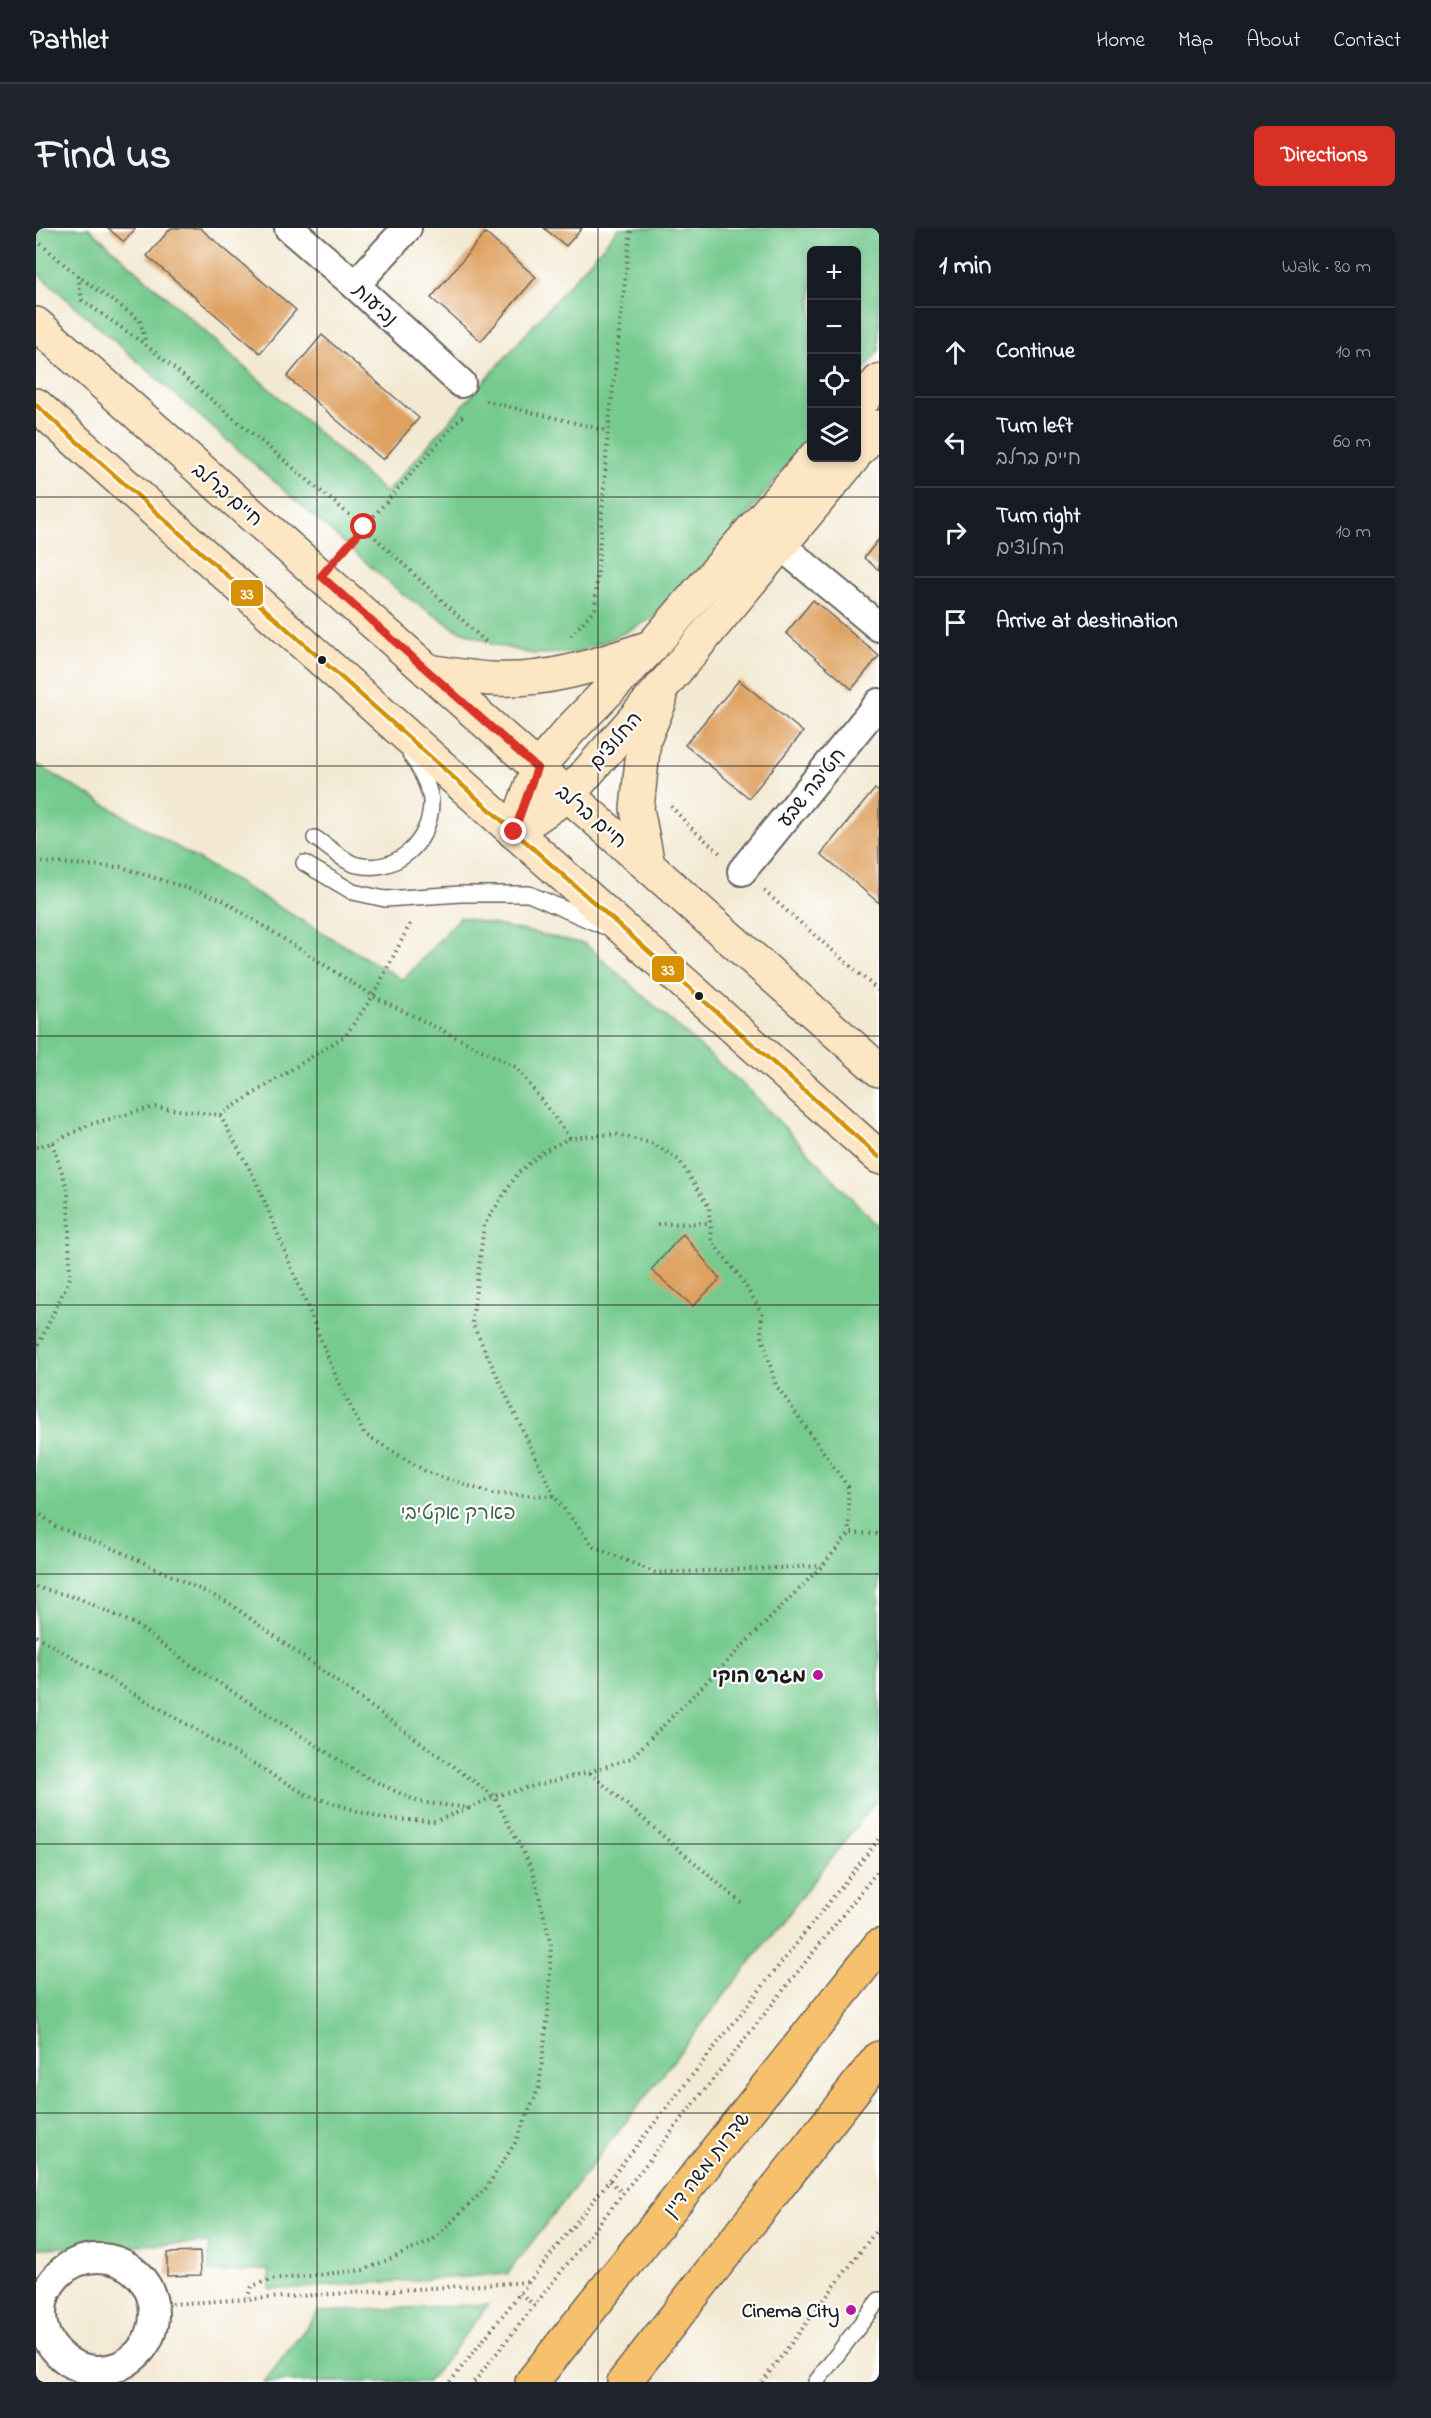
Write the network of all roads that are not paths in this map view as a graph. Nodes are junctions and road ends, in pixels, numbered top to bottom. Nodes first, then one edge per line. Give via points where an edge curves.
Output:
1 (289, 228) edge
2 (407, 228) edge
3 (355, 285) junction
4 (36, 324) edge
5 (879, 381) edge
6 (469, 391) road end
7 (861, 402) edge
8 (36, 405) edge
9 (879, 427) edge
10 (861, 447) edge
11 (811, 462) edge
12 (850, 462) edge
13 (780, 544) junction
14 (879, 627) edge
15 (652, 646) junction
16 (428, 671) junction
17 (340, 676) junction
18 (668, 680) junction
19 (879, 703) edge
20 (537, 768) junction
21 (568, 795) junction
22 (514, 832) junction
23 (315, 838) dead end
24 (304, 863) dead end
25 (648, 865) junction
26 (742, 871) dead end
27 (655, 957) junction
28 (879, 1070) edge
29 (879, 1157) edge
30 (879, 1946) edge
31 (879, 2058) edge
32 (879, 2300) edge
33 (40, 2331) edge
34 (532, 2382) edge
35 (624, 2382) edge
36 (816, 2382) edge

1 - 3 street, נביעות
2 - 3 street
3 - 6 street, נביעות
4 - 16 street, חיים ברלב
5 - 7 street
8 - 17 street
9 - 10 street
11 - 15 street, החלוצים
12 - 13 street, החלוצים
13 - 14 street
13 - 18 street, החלוצים
15 - 16 street via 593,667 535,678 492,679
15 - 20 street, החלוצים
16 - 20 street, חיים ברלב
17 - 22 street
17 - 23 lane via 417,763 432,802 428,828 412,851 383,868 355,865
18 - 21 street, החלוצים
18 - 25 street via 644,740 640,772 637,809
19 - 26 street, חטיבה שבע
20 - 21 street, חיים ברלב
20 - 22 street, החלוצים
21 - 22 street, החלוצים
21 - 25 street, חיים ברלב
22 - 27 street
24 - 27 lane via 353,892 385,900 529,894 595,921
25 - 28 street, חיים ברלב
27 - 29 street
30 - 34 main road, שדרות משה דיין
31 - 35 main road
32 - 36 lane
33 - 33 street via 45,2294 54,2278 84,2259 121,2262 148,2287 154,2305 154,2324 148,2342 136,2357 120,2367 82,2369 58,2354

